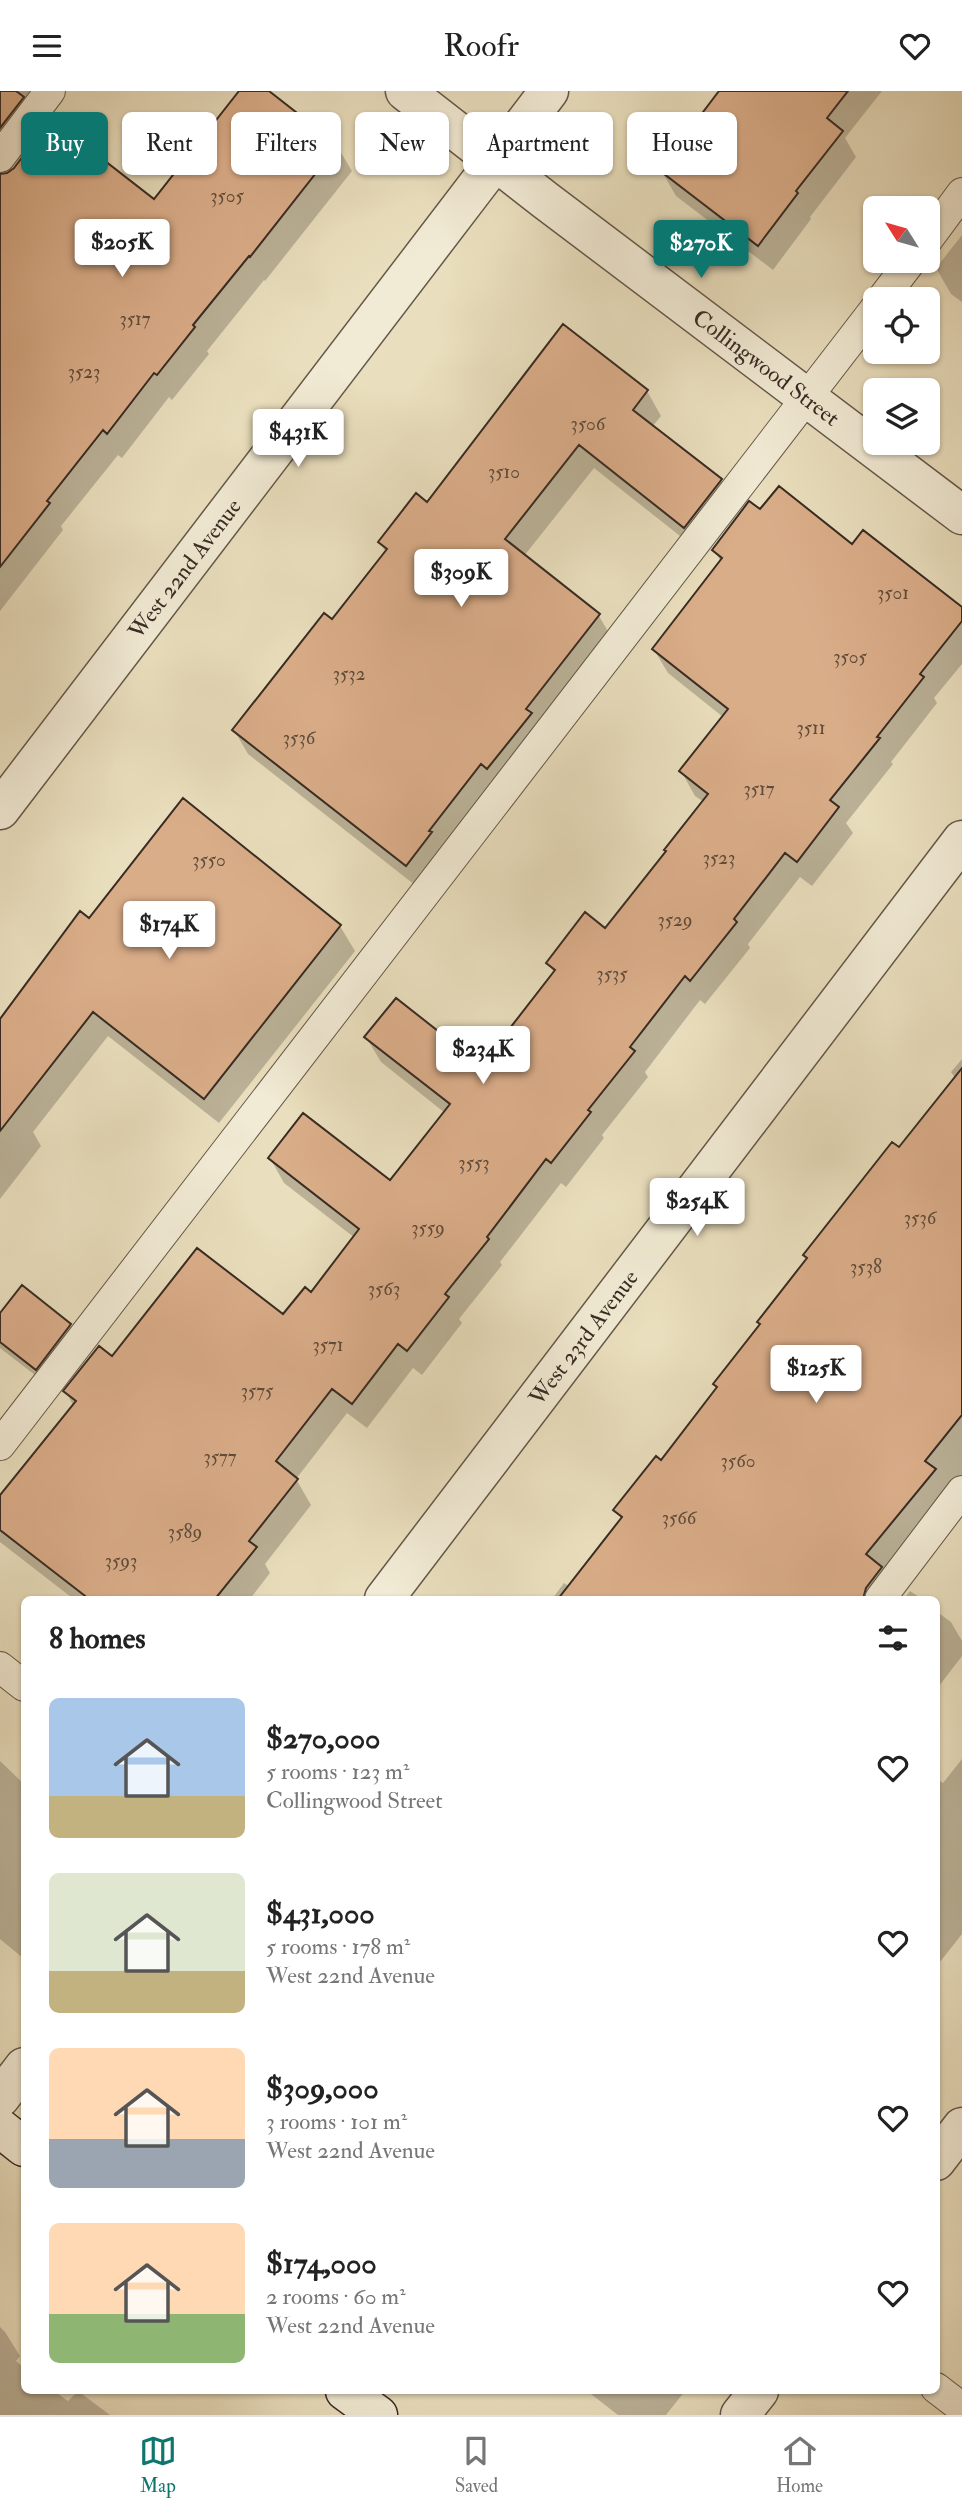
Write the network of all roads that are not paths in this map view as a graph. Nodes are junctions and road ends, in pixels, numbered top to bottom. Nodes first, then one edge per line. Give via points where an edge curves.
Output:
1 (50, 91) edge
2 (405, 91) edge
3 (549, 91) edge
4 (533, 112) edge
5 (463, 136) edge
6 (0, 157) edge
7 (484, 175) edge
8 (514, 175) edge
9 (962, 194) edge
10 (940, 223) edge
11 (902, 273) edge
12 (891, 287) edge
13 (863, 325) edge
14 (807, 397) junction
15 (962, 515) edge
16 (0, 810) edge
17 (962, 840) edge
18 (0, 1445) edge
19 (962, 1491) edge
20 (386, 1596) edge
21 (882, 1596) edge
22 (0, 1667) edge
23 (21, 1684) edge
24 (21, 2071) edge
25 (0, 2098) edge
26 (962, 2127) edge
27 (0, 2128) edge
28 (21, 2145) edge
29 (940, 2156) edge
30 (940, 2391) edge
31 (349, 2394) edge
32 (758, 2394) edge
33 (962, 2407) edge
34 (378, 2415) edge
35 (740, 2415) edge

1 - 6 lane
2 - 5 street, Collingwood Street
3 - 4 street, West 22nd Avenue
7 - 16 street, West 22nd Avenue
8 - 14 street, Collingwood Street
9 - 10 lane
11 - 12 lane
13 - 14 lane
14 - 15 street, Collingwood Street
14 - 18 lane
17 - 20 street, West 23rd Avenue
19 - 21 lane
22 - 23 lane
24 - 25 street
26 - 29 street
27 - 28 street
30 - 33 lane
31 - 34 street
32 - 35 street

